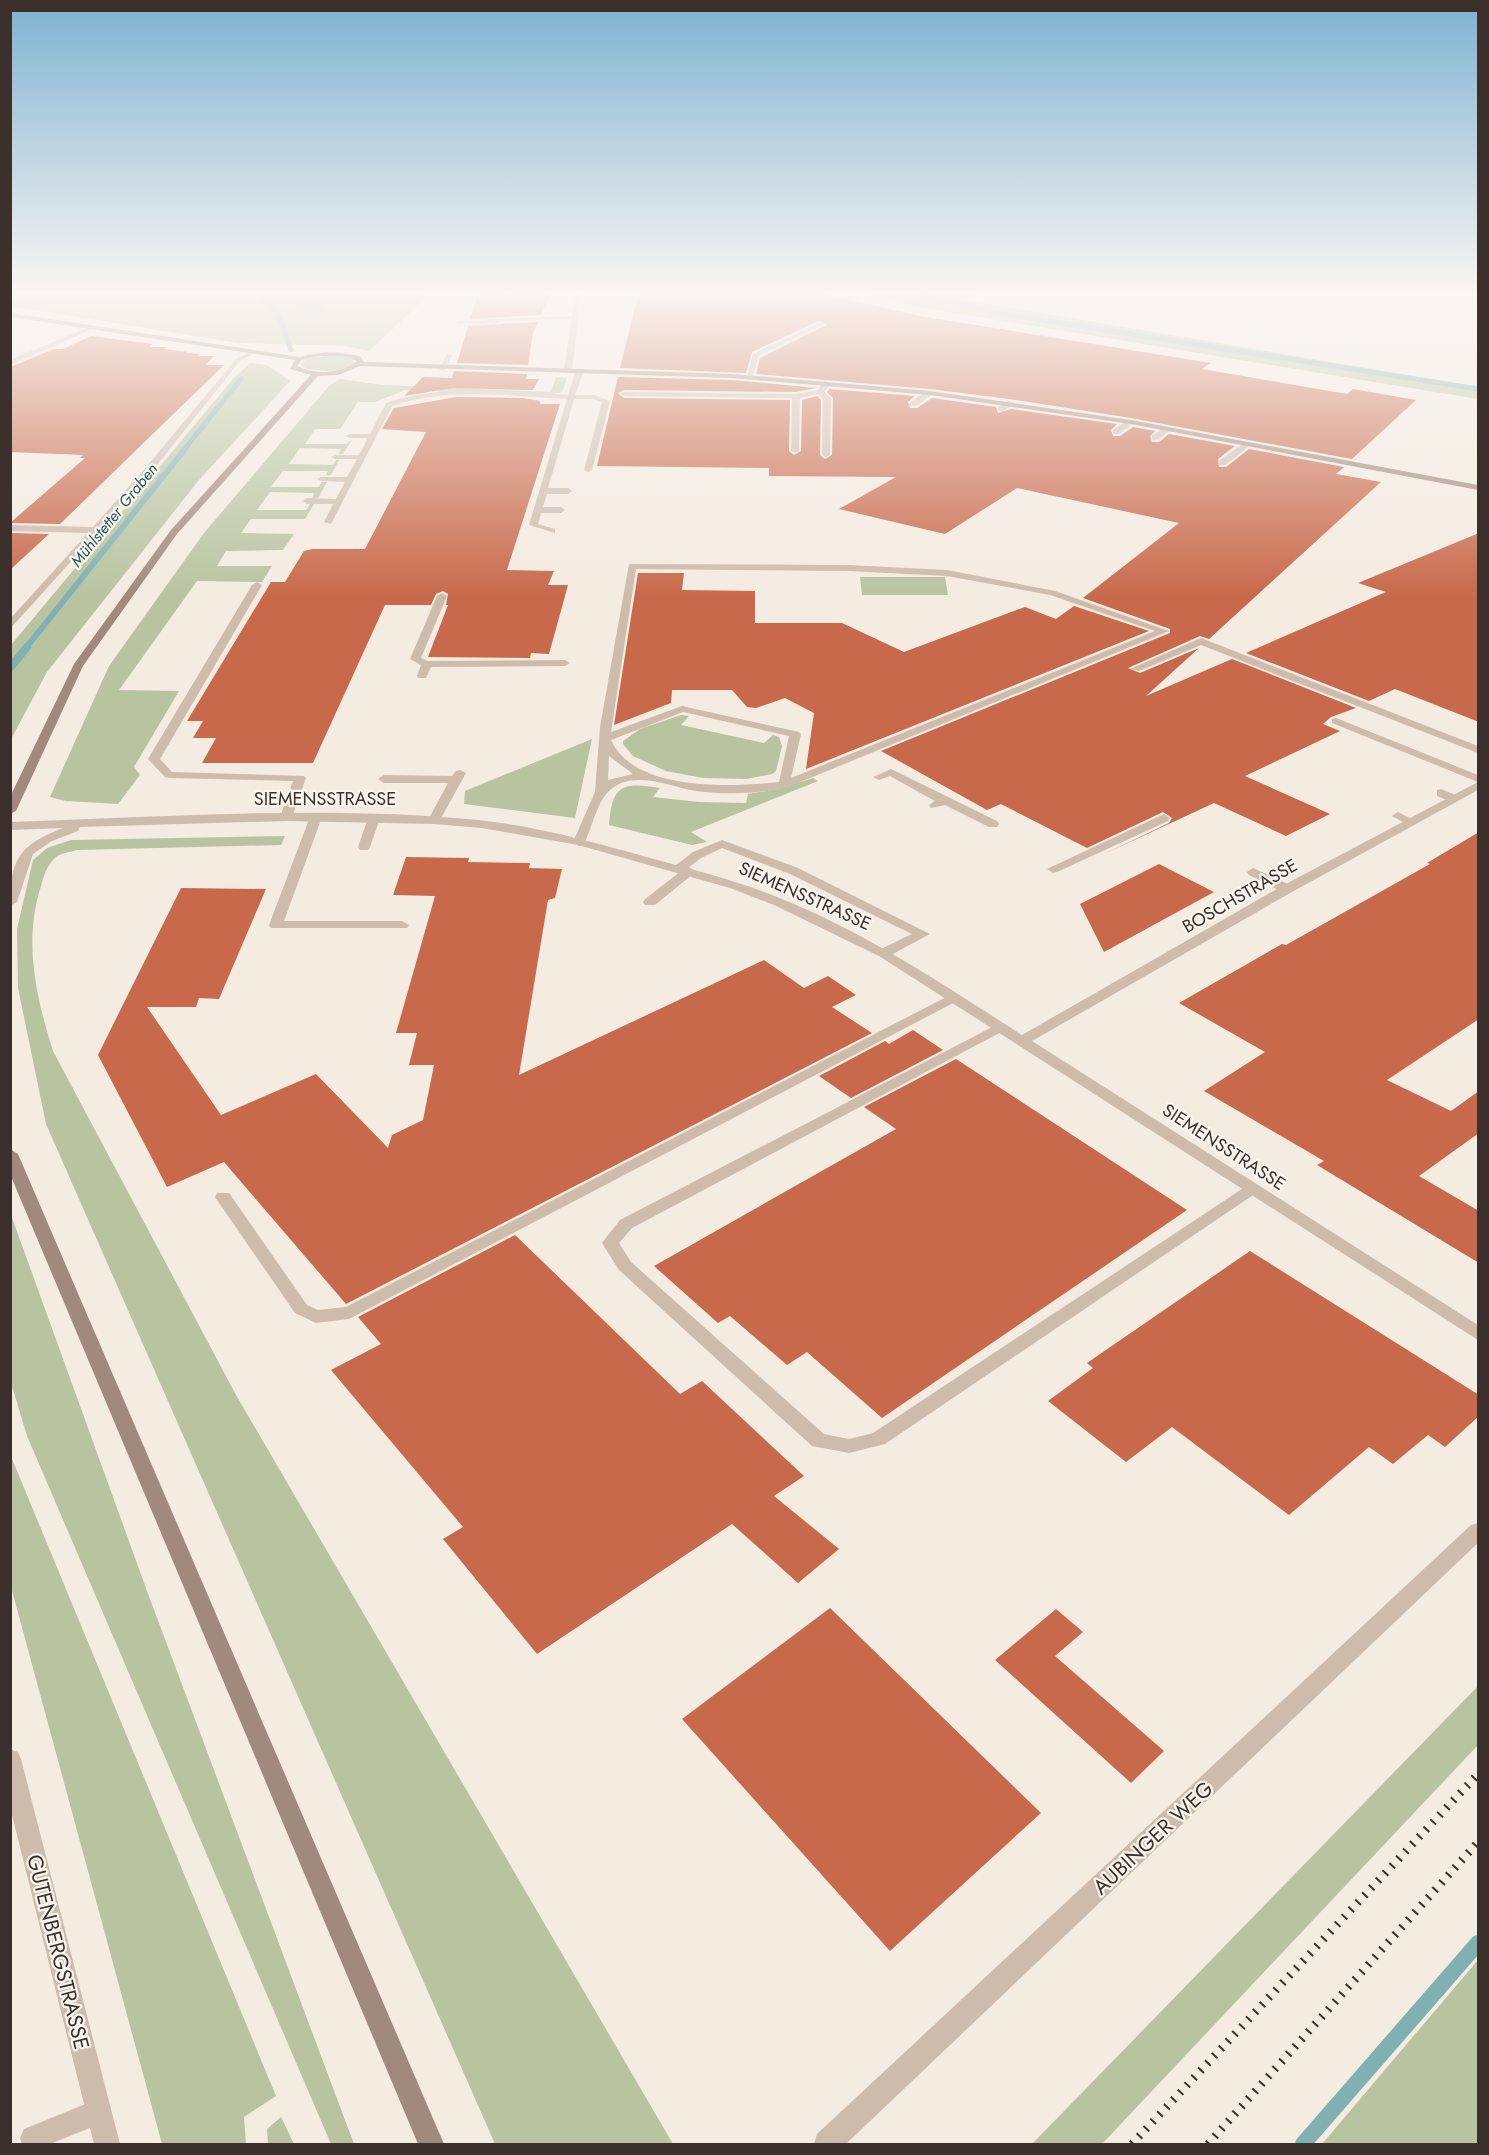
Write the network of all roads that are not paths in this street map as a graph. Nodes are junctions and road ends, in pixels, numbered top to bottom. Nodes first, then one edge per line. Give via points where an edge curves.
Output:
1 (209, 396) edge
2 (296, 396) edge
3 (418, 396) edge
4 (520, 396) edge
5 (759, 396) edge
6 (796, 396) junction
7 (799, 396) edge
8 (824, 396) edge
9 (926, 396) edge
10 (951, 396) edge
11 (571, 397) junction
12 (1011, 403) junction
13 (912, 404) dead end
14 (1001, 409) dead end
15 (1131, 422) junction
16 (1167, 429) junction
17 (1116, 432) dead end
18 (350, 436) dead end
19 (373, 436) junction
20 (1155, 438) dead end
21 (1248, 444) junction
22 (795, 451) dead end
23 (826, 455) dead end
24 (335, 457) dead end
25 (362, 457) junction
26 (1222, 463) dead end
27 (588, 470) dead end
28 (321, 479) dead end
29 (350, 480) junction
30 (1479, 488) edge
31 (544, 491) junction
32 (568, 491) dead end
33 (307, 501) dead end
34 (339, 502) junction
35 (538, 510) junction
36 (561, 510) dead end
37 (328, 522) dead end
38 (10, 528) edge
39 (93, 530) junction
40 (552, 531) dead end
41 (257, 585) dead end
42 (442, 596) dead end
43 (10, 626) edge
44 (565, 663) dead end
45 (427, 664) junction
46 (496, 664) junction
47 (1135, 669) dead end
48 (422, 676) dead end
49 (492, 676) dead end
50 (1336, 721) dead end
51 (605, 738) junction
52 (1479, 750) edge
53 (650, 777) junction
54 (879, 777) dead end
55 (384, 779) dead end
56 (1479, 779) edge
57 (784, 785) junction
58 (1479, 786) edge
59 (601, 792) junction
60 (1441, 793) dead end
61 (1454, 799) junction
62 (10, 811) edge
63 (286, 817) junction
64 (316, 817) junction
65 (374, 818) junction
66 (1164, 818) dead end
67 (434, 820) junction
68 (109, 824) junction
69 (993, 825) dead end
70 (10, 826) edge
71 (579, 842) junction
72 (364, 847) dead end
73 (685, 869) junction
74 (1053, 869) dead end
75 (1253, 872) dead end
76 (1287, 889) junction
77 (10, 902) edge
78 (650, 902) dead end
79 (402, 925) dead end
80 (884, 953) junction
81 (954, 997) junction
82 (1000, 1027) junction
83 (1022, 1041) junction
84 (10, 1154) edge
85 (1254, 1189) junction
86 (223, 1197) dead end
87 (1479, 1333) edge
88 (1479, 1531) edge
89 (10, 1759) edge
90 (98, 2112) junction
91 (33, 2138) dead end
92 (107, 2145) edge
93 (431, 2145) edge
94 (827, 2145) edge

1 - 39 street
2 - 62 street via 174,532 78,666
3 - 19 street via 389,405
4 - 11 street
5 - 6 street
6 - 7 street
6 - 22 street
8 - 23 street via 827,398
9 - 13 street
10 - 12 street
11 - 27 street via 606,401
11 - 31 street
12 - 14 street
12 - 15 street
15 - 16 street
15 - 17 street
16 - 20 street
16 - 21 street
18 - 19 street
19 - 25 street
21 - 26 street
21 - 30 street
24 - 25 street
25 - 29 street
28 - 29 street
29 - 34 street
31 - 32 street
31 - 35 street
33 - 34 street
34 - 37 street
35 - 36 street
35 - 40 street via 533,525
38 - 39 street
39 - 43 street
41 - 63 street via 154,759 169,775 300,778
42 - 45 street via 415,659
44 - 46 street
45 - 46 street
45 - 48 street
46 - 49 street
47 - 52 street via 1201,641
50 - 56 street
51 - 53 street via 617,759
51 - 57 street via 682,709 795,734
51 - 57 street via 632,566 915,570 976,577 1076,600 1164,631
51 - 59 street
53 - 57 street via 696,787 737,790
53 - 59 street via 613,782
54 - 69 street via 891,772 940,803
55 - 67 street via 458,776
58 - 61 street, BOSCHSTRASSE
59 - 71 street
60 - 61 street
61 - 76 street, BOSCHSTRASSE via 1404,819
63 - 64 street, SIEMENSSTRASSE
63 - 68 street, SIEMENSSTRASSE
64 - 65 street, SIEMENSSTRASSE
64 - 79 street via 276,925
65 - 67 street, SIEMENSSTRASSE
65 - 72 street
66 - 74 street
67 - 71 street, SIEMENSSTRASSE via 482,824
68 - 70 street, SIEMENSSTRASSE
68 - 77 street via 71,829 27,852
71 - 73 street, SIEMENSSTRASSE
73 - 78 street
73 - 80 street, SIEMENSSTRASSE via 779,902
73 - 80 street via 697,855 722,844 794,871 923,934
75 - 76 street
76 - 83 street, BOSCHSTRASSE
80 - 81 street, SIEMENSSTRASSE
81 - 82 street, SIEMENSSTRASSE
81 - 86 street via 349,1313 316,1317 301,1309
82 - 83 street, SIEMENSSTRASSE
82 - 85 street via 626,1224 610,1243 625,1266 819,1441 849,1446 878,1439
83 - 85 street, SIEMENSSTRASSE
84 - 93 street
85 - 87 street, SIEMENSSTRASSE
88 - 94 street, AUBINGER WEG
89 - 90 street, GUTENBERGSTRASSE
90 - 91 street
90 - 92 street, GUTENBERGSTRASSE

